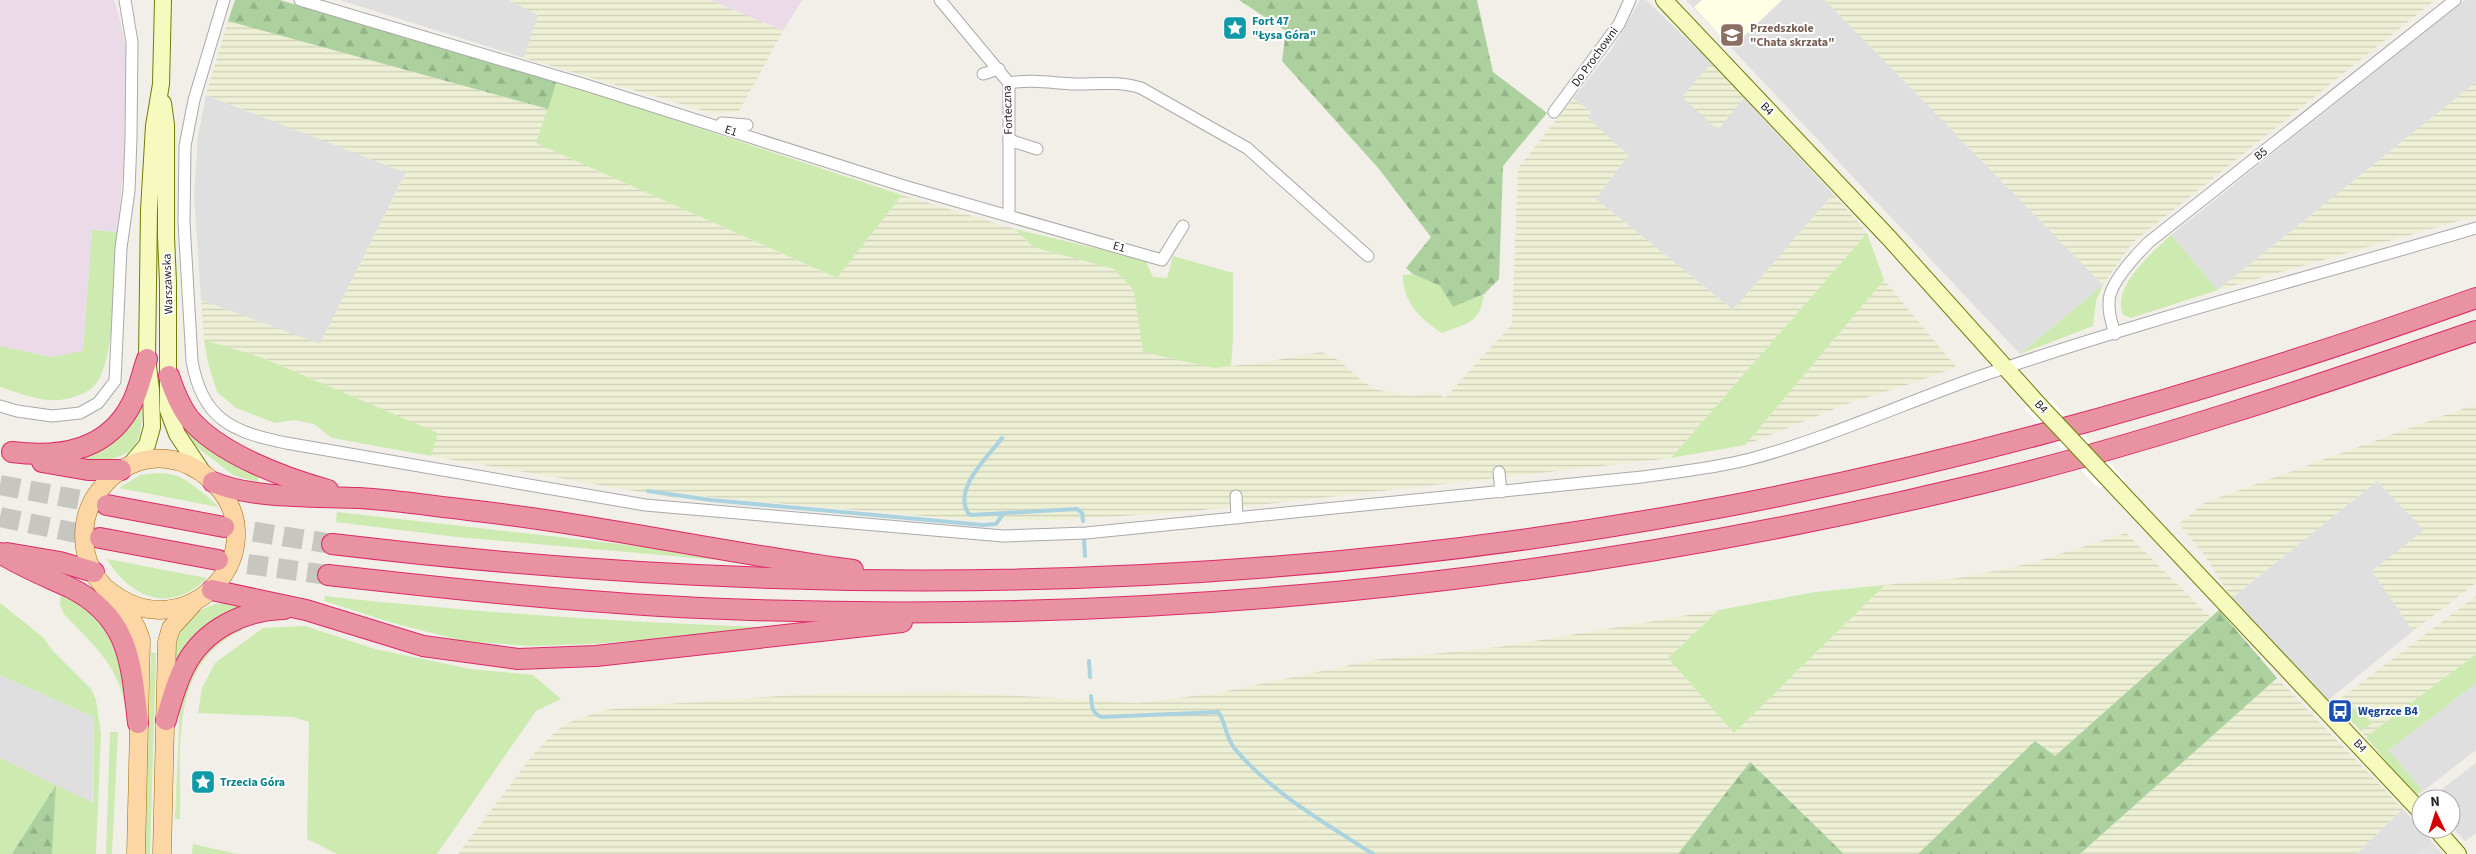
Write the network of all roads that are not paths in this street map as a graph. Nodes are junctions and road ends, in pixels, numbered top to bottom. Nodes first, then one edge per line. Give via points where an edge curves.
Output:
1 (124, 0) edge
2 (163, 0) edge
3 (224, 0) edge
4 (300, 0) edge
5 (940, 0) edge
6 (1630, 0) edge
7 (1664, 0) edge
8 (2455, 0) edge
9 (999, 70) junction
10 (983, 74) dead end
11 (1009, 83) junction
12 (161, 84) junction
13 (1554, 112) dead end
14 (700, 121) junction
15 (747, 125) dead end
16 (1009, 140) junction
17 (1037, 149) dead end
18 (1009, 215) junction
19 (1183, 226) dead end
20 (2476, 228) edge
21 (1368, 256) dead end
22 (2476, 298) edge
23 (2476, 331) edge
24 (2115, 334) junction
25 (147, 358) junction
26 (2007, 369) junction
27 (169, 376) junction
28 (0, 406) edge
29 (6, 450) edge
30 (126, 467) junction
31 (1499, 472) dead end
32 (208, 478) junction
33 (1501, 492) junction
34 (1236, 496) dead end
35 (359, 498) junction
36 (107, 505) tunnel mouth
37 (1237, 518) junction
38 (224, 527) tunnel mouth
39 (100, 538) tunnel mouth
40 (332, 544) tunnel mouth
41 (0, 553) edge
42 (218, 560) tunnel mouth
43 (94, 572) junction
44 (328, 575) tunnel mouth
45 (937, 582) junction
46 (107, 590) junction
47 (204, 595) junction
48 (306, 610) junction
49 (979, 612) junction
50 (166, 720) junction
51 (138, 723) junction
52 (2411, 801) edge
53 (2445, 839) edge
54 (136, 854) edge
55 (162, 854) edge
56 (2458, 854) edge

1 - 28 street via 132,42 131,138 129,191 121,248 115,381 98,403 80,413 52,416
2 - 12 street, Warszawska
3 - 37 street via 194,100 188,132 184,179 185,242 192,360 198,384 210,408 244,433 645,505 973,535 1086,533
4 - 14 street, E1
5 - 9 street, Forteczna
6 - 13 street, Do Prochowni via 1619,24
7 - 26 street, B4
8 - 24 street, B5 via 2149,242 2110,295 2110,317
9 - 10 street
9 - 11 street, Forteczna
11 - 16 street, Forteczna
11 - 21 street via 1035,80 1129,84 1141,88 1247,148
12 - 25 street, Warszawska via 154,126 149,210
12 - 27 street, Warszawska via 166,125
14 - 15 street
14 - 18 street, E1 via 904,186
16 - 17 street
16 - 18 street, Forteczna
18 - 19 street, E1 via 1162,260
20 - 24 street
22 - 45 highway via 2258,373 2153,405 1926,464 1696,512 1506,543 1354,560 1150,575
23 - 49 highway via 2282,398 2108,450 1986,483 1755,533 1527,571 1365,590 1159,607
24 - 26 street
25 - 29 highway via 132,403 117,424 98,441 65,453
25 - 30 street, Warszawska via 151,434 144,451
26 - 33 street via 1748,460 1642,477
26 - 52 street, B4, bridge
27 - 32 street, Warszawska via 168,410 173,427
27 - 35 highway via 188,416 219,442 280,475
29 - 30 highway via 36,461 79,469
30 - 32 main road via 151,459 172,460
30 - 43 main road via 106,481 94,497 86,518 84,541
31 - 33 street
32 - 35 highway via 231,488 305,497
32 - 47 main road via 229,506 235,540 230,563
33 - 37 street
34 - 37 street
35 - 45 highway via 568,523 775,560
36 - 38 highway
39 - 42 highway
40 - 45 highway via 619,572
41 - 43 highway via 60,562
41 - 51 highway via 81,594 109,617 120,633 129,657
43 - 46 main road
44 - 49 highway via 594,602 808,611
46 - 47 main road via 127,603 150,610 174,609
46 - 51 main road via 134,622 140,640
47 - 48 highway
47 - 50 main road via 171,628 167,642
48 - 49 highway via 423,646 539,659 826,632
48 - 50 highway via 257,612 227,623 212,634 184,667
50 - 55 main road
51 - 54 main road
53 - 56 street

